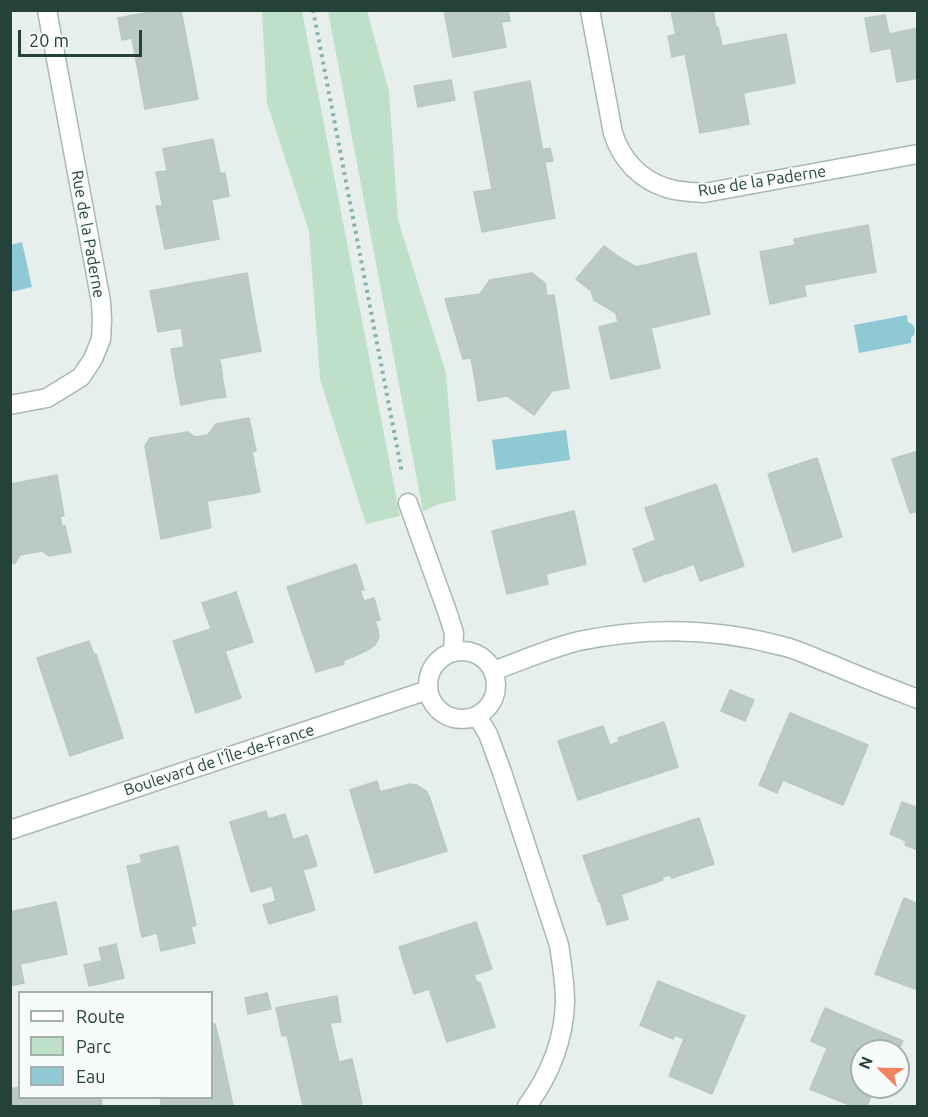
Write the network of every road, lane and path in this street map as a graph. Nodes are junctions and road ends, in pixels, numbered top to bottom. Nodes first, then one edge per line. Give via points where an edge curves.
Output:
1 (47, 10) edge
2 (313, 10) edge
3 (590, 10) edge
4 (918, 154) edge
5 (10, 405) edge
6 (408, 503) joint
7 (453, 652) junction
8 (493, 671) junction
9 (428, 690) junction
10 (918, 699) edge
11 (477, 716) junction
12 (10, 830) edge
13 (527, 1107) edge

1 - 5 street, Rue de la Paderne via 101,302 101,339 81,377 47,398
2 - 6 path
3 - 4 street, Rue de la Paderne via 617,146 643,176 665,188 704,193
6 - 7 street via 454,633
7 - 8 street via 474,653
7 - 9 street via 434,666
8 - 10 street via 578,642 632,633 722,633 784,646
8 - 11 street via 496,682 492,702
9 - 11 street via 437,709 445,715 456,719
9 - 12 street, Boulevard de l'Île-de-France
11 - 13 street via 502,772 559,945 563,972 565,1003 557,1047

